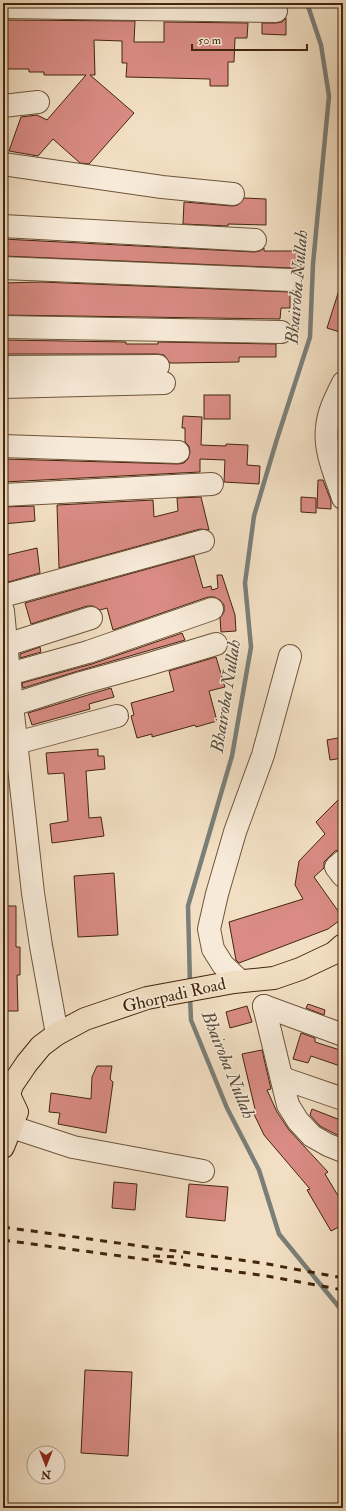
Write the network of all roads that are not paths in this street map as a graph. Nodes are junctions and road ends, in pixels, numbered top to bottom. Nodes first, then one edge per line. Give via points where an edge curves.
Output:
1 (3, 7) edge
2 (276, 11) dead end
3 (38, 102) dead end
4 (3, 106) edge
5 (3, 164) edge
6 (233, 194) dead end
7 (3, 226) edge
8 (255, 240) dead end
9 (3, 268) edge
10 (290, 280) dead end
11 (3, 327) edge
12 (281, 332) dead end
13 (3, 367) edge
14 (343, 384) edge
15 (3, 387) edge
16 (3, 446) edge
17 (178, 452) dead end
18 (212, 484) dead end
19 (3, 495) edge
20 (343, 498) edge
21 (203, 541) dead end
22 (3, 596) edge
23 (212, 609) dead end
24 (3, 611) edge
25 (91, 618) dead end
26 (216, 644) dead end
27 (6, 645) junction
28 (290, 656) dead end
29 (9, 674) junction
30 (12, 706) junction
31 (117, 716) dead end
32 (16, 743) junction
33 (343, 861) edge
34 (343, 876) edge
35 (343, 945) edge
36 (237, 981) junction
37 (58, 1034) junction
38 (343, 1035) edge
39 (282, 1078) junction
40 (7, 1091) edge
41 (343, 1099) edge
42 (12, 1127) junction
43 (3, 1147) edge
44 (343, 1151) edge
45 (203, 1171) dead end

1 - 2 street
3 - 4 street
5 - 6 street via 162,187
7 - 8 street
9 - 10 street
11 - 12 street
13 - 15 street via 161,374
14 - 20 street via 335,398 327,428 328,453
16 - 17 street
18 - 19 street
21 - 22 street
23 - 29 street via 88,652
24 - 27 street
25 - 27 street
26 - 30 street
27 - 29 street
28 - 36 street via 263,755 235,832 209,929 213,949
29 - 30 street
30 - 32 street
31 - 32 street
32 - 37 street via 40,946
33 - 34 street via 336,867
35 - 36 main road, Ghorpadi Road via 300,969 274,978
36 - 37 main road, Ghorpadi Road via 147,998 85,1019
37 - 40 main road, Ghorpadi Road via 41,1046
38 - 39 street via 264,1006
39 - 41 street
39 - 44 street via 288,1105 298,1121 312,1136 328,1146
40 - 42 main road, Ghorpadi Road via 17,1112
42 - 43 main road, Ghorpadi Road
42 - 45 street via 73,1147

